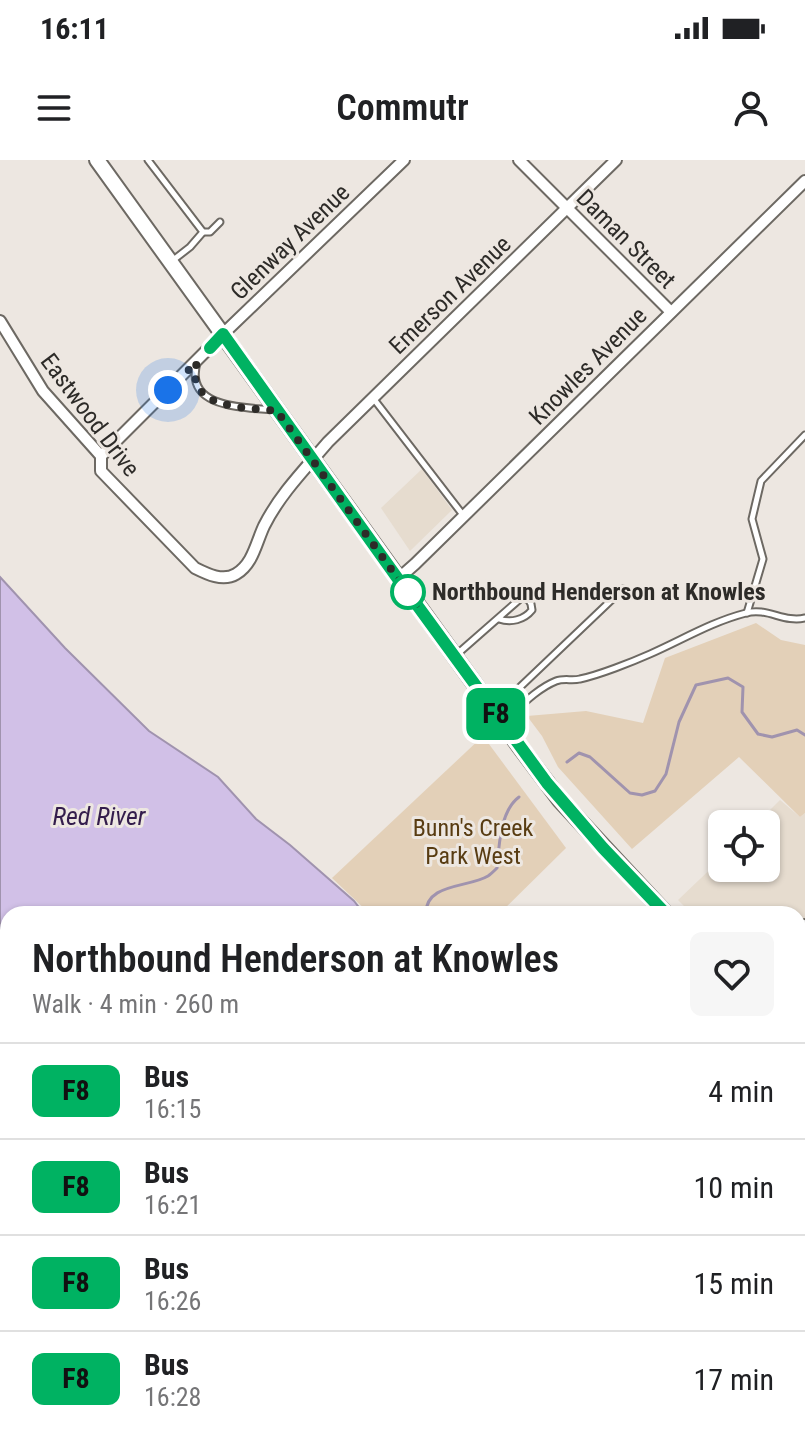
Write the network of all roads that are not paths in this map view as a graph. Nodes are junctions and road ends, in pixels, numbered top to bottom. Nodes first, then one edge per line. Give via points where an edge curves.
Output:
1 (98, 160) edge
2 (148, 160) edge
3 (404, 160) edge
4 (519, 160) edge
5 (616, 160) edge
6 (805, 181) edge
7 (567, 209) junction
8 (220, 222) dead end
9 (203, 232) junction
10 (171, 262) junction
11 (671, 312) junction
12 (0, 321) edge
13 (223, 334) junction
14 (197, 362) junction
15 (373, 398) junction
16 (277, 411) junction
17 (805, 435) edge
18 (101, 456) junction
19 (313, 460) junction
20 (464, 516) junction
21 (398, 579) junction
22 (623, 589) dead end
23 (747, 613) junction
24 (805, 618) edge
25 (499, 619) junction
26 (454, 657) junction
27 (498, 717) junction
28 (659, 906) edge

1 - 10 main road
2 - 9 lane
3 - 13 street, Glenway Avenue
4 - 7 street, Daman Street
5 - 7 street, Emerson Avenue
6 - 11 street, Knowles Avenue
7 - 11 street, Daman Street
7 - 15 street, Emerson Avenue
8 - 9 lane
9 - 10 lane
10 - 13 main road
11 - 20 street, Knowles Avenue
12 - 18 street, Eastwood Drive via 43,391
13 - 14 street, Glenway Avenue
13 - 16 main road
14 - 16 lane via 198,388 210,399
14 - 18 street, Glenway Avenue
15 - 19 street, Emerson Avenue
15 - 20 lane
16 - 19 main road
17 - 23 lane via 761,481 752,519 763,559
18 - 19 street, Eastwood Drive via 101,471 195,568 215,577 234,576 249,563 286,490
19 - 21 main road
20 - 21 street, Knowles Avenue
21 - 26 main road
22 - 27 lane
23 - 24 lane
23 - 27 lane via 649,655 579,679 559,680
25 - 25 lane via 521,598 531,604 526,617
25 - 26 lane
26 - 27 main road
27 - 28 main road via 560,800

